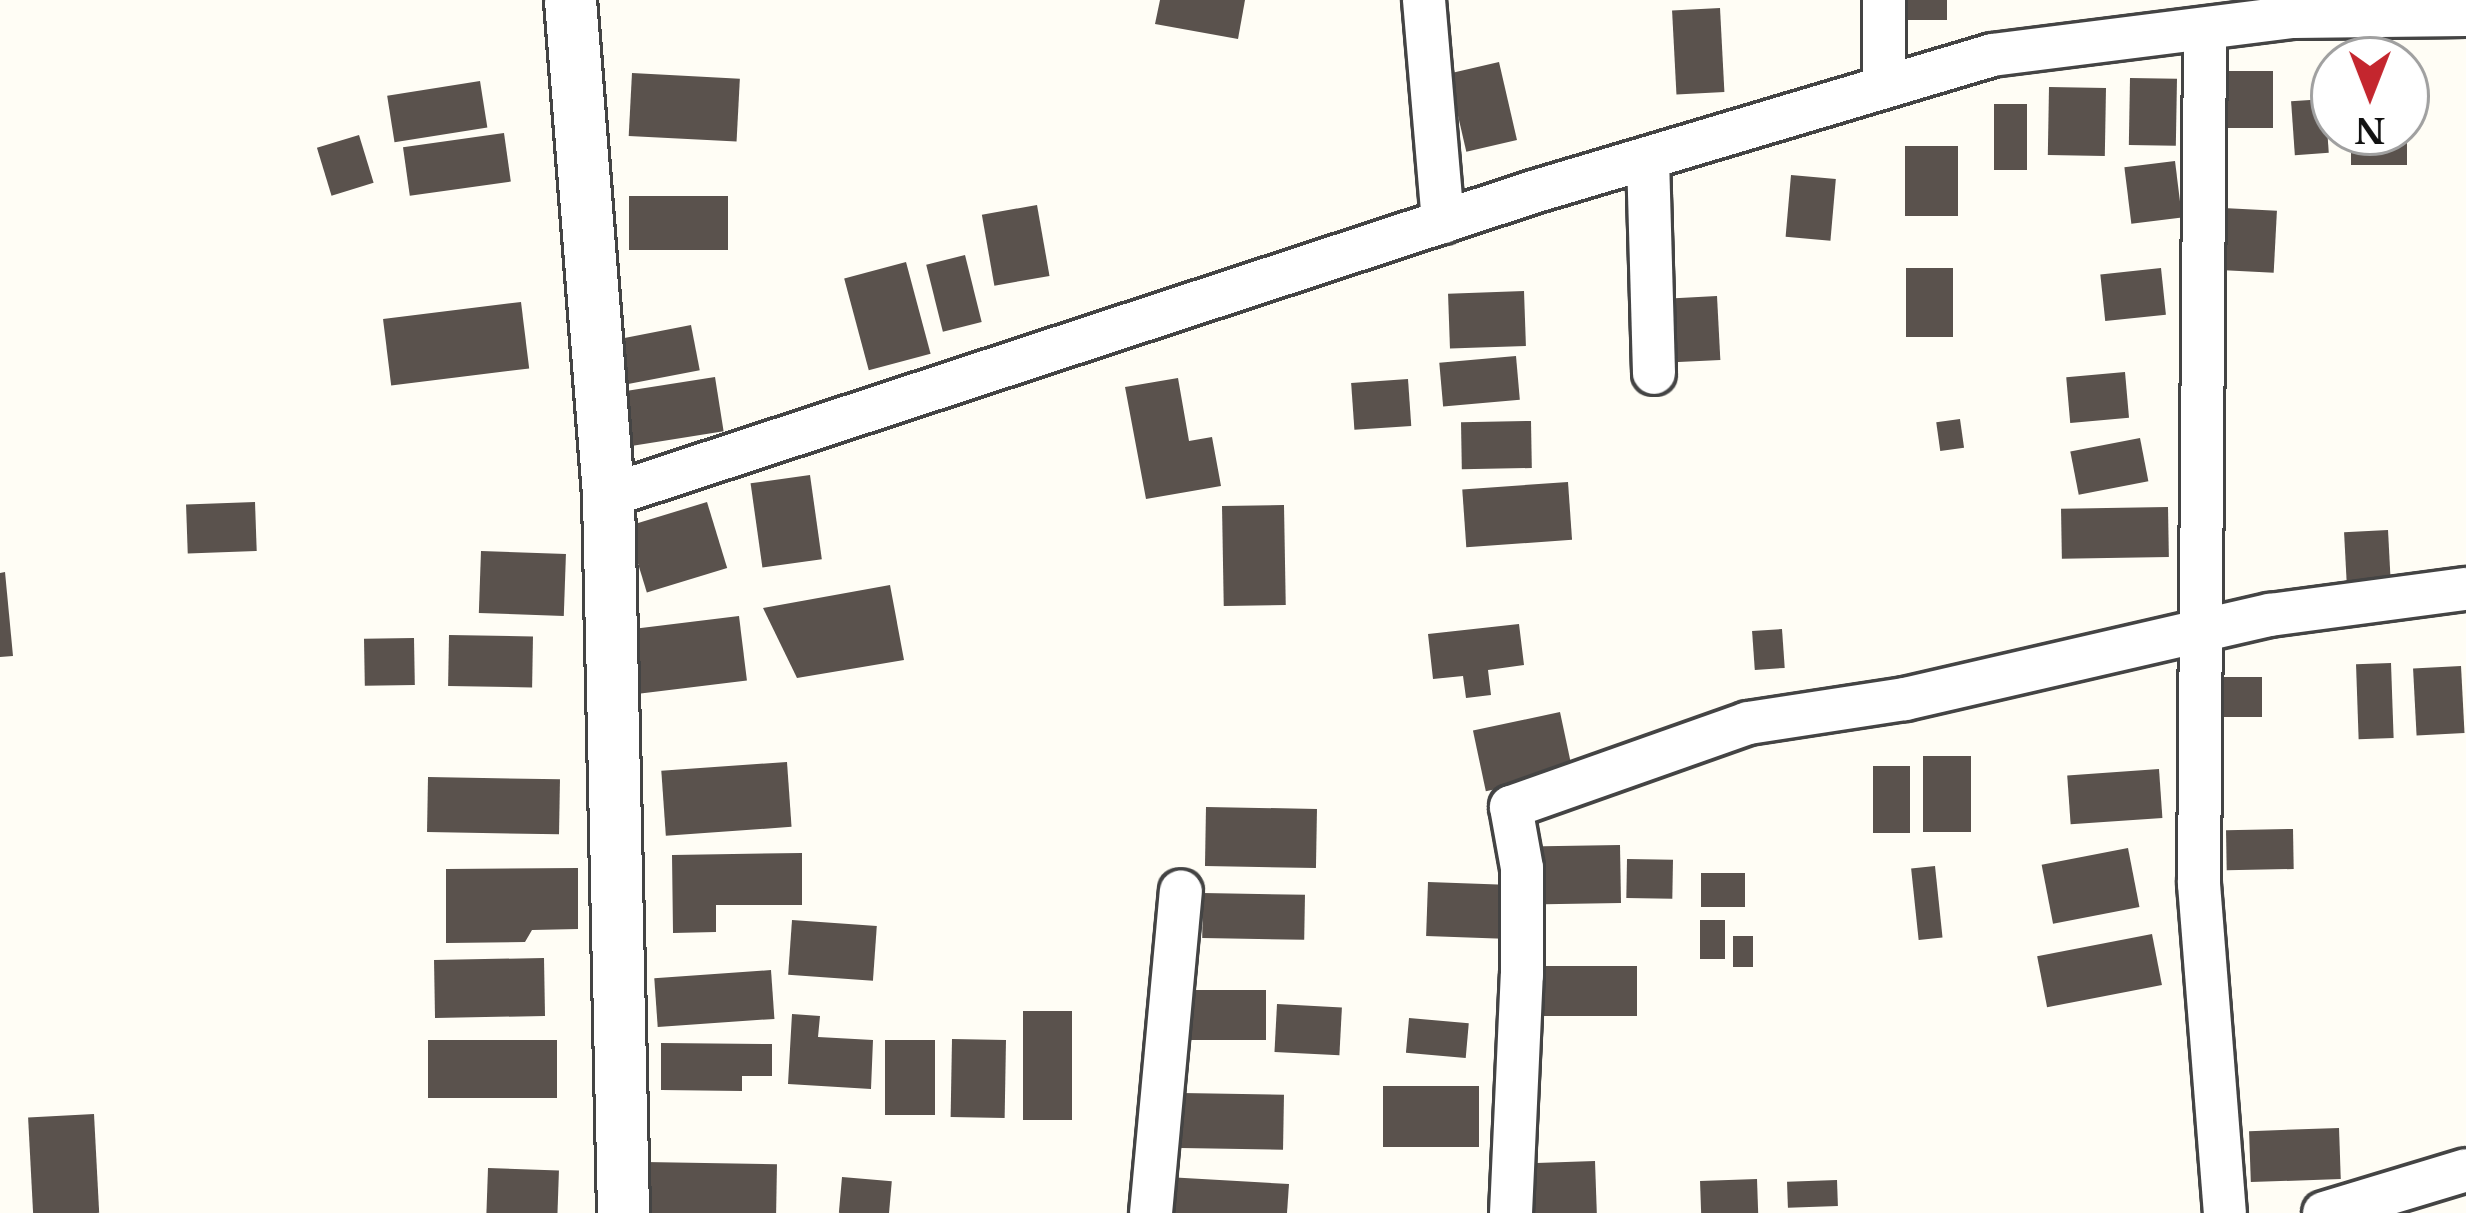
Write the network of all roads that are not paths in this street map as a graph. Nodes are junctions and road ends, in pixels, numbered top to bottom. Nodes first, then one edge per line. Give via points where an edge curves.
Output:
1 (570, 0) edge
2 (1424, 0) edge
3 (1884, 0) edge
4 (2466, 15) edge
5 (2205, 28) junction
6 (1884, 87) junction
7 (1648, 158) junction
8 (1443, 222) junction
9 (1654, 373) dead end
10 (608, 496) junction
11 (2466, 589) edge
12 (2205, 628) junction
13 (1181, 891) dead end
14 (2466, 1170) edge
15 (623, 1213) edge
16 (1150, 1213) edge
17 (1511, 1213) edge
18 (2225, 1213) edge
19 (2324, 1213) edge

1 - 10 street
2 - 8 street
3 - 6 street
4 - 5 street via 2293,17
5 - 6 street via 1992,55
5 - 12 street
6 - 7 street
7 - 8 street
7 - 9 street
8 - 10 street
10 - 15 street
11 - 12 street
12 - 17 street via 1905,699 1748,722 1511,807 1522,868
12 - 18 street via 2199,884
13 - 16 street
14 - 19 street

